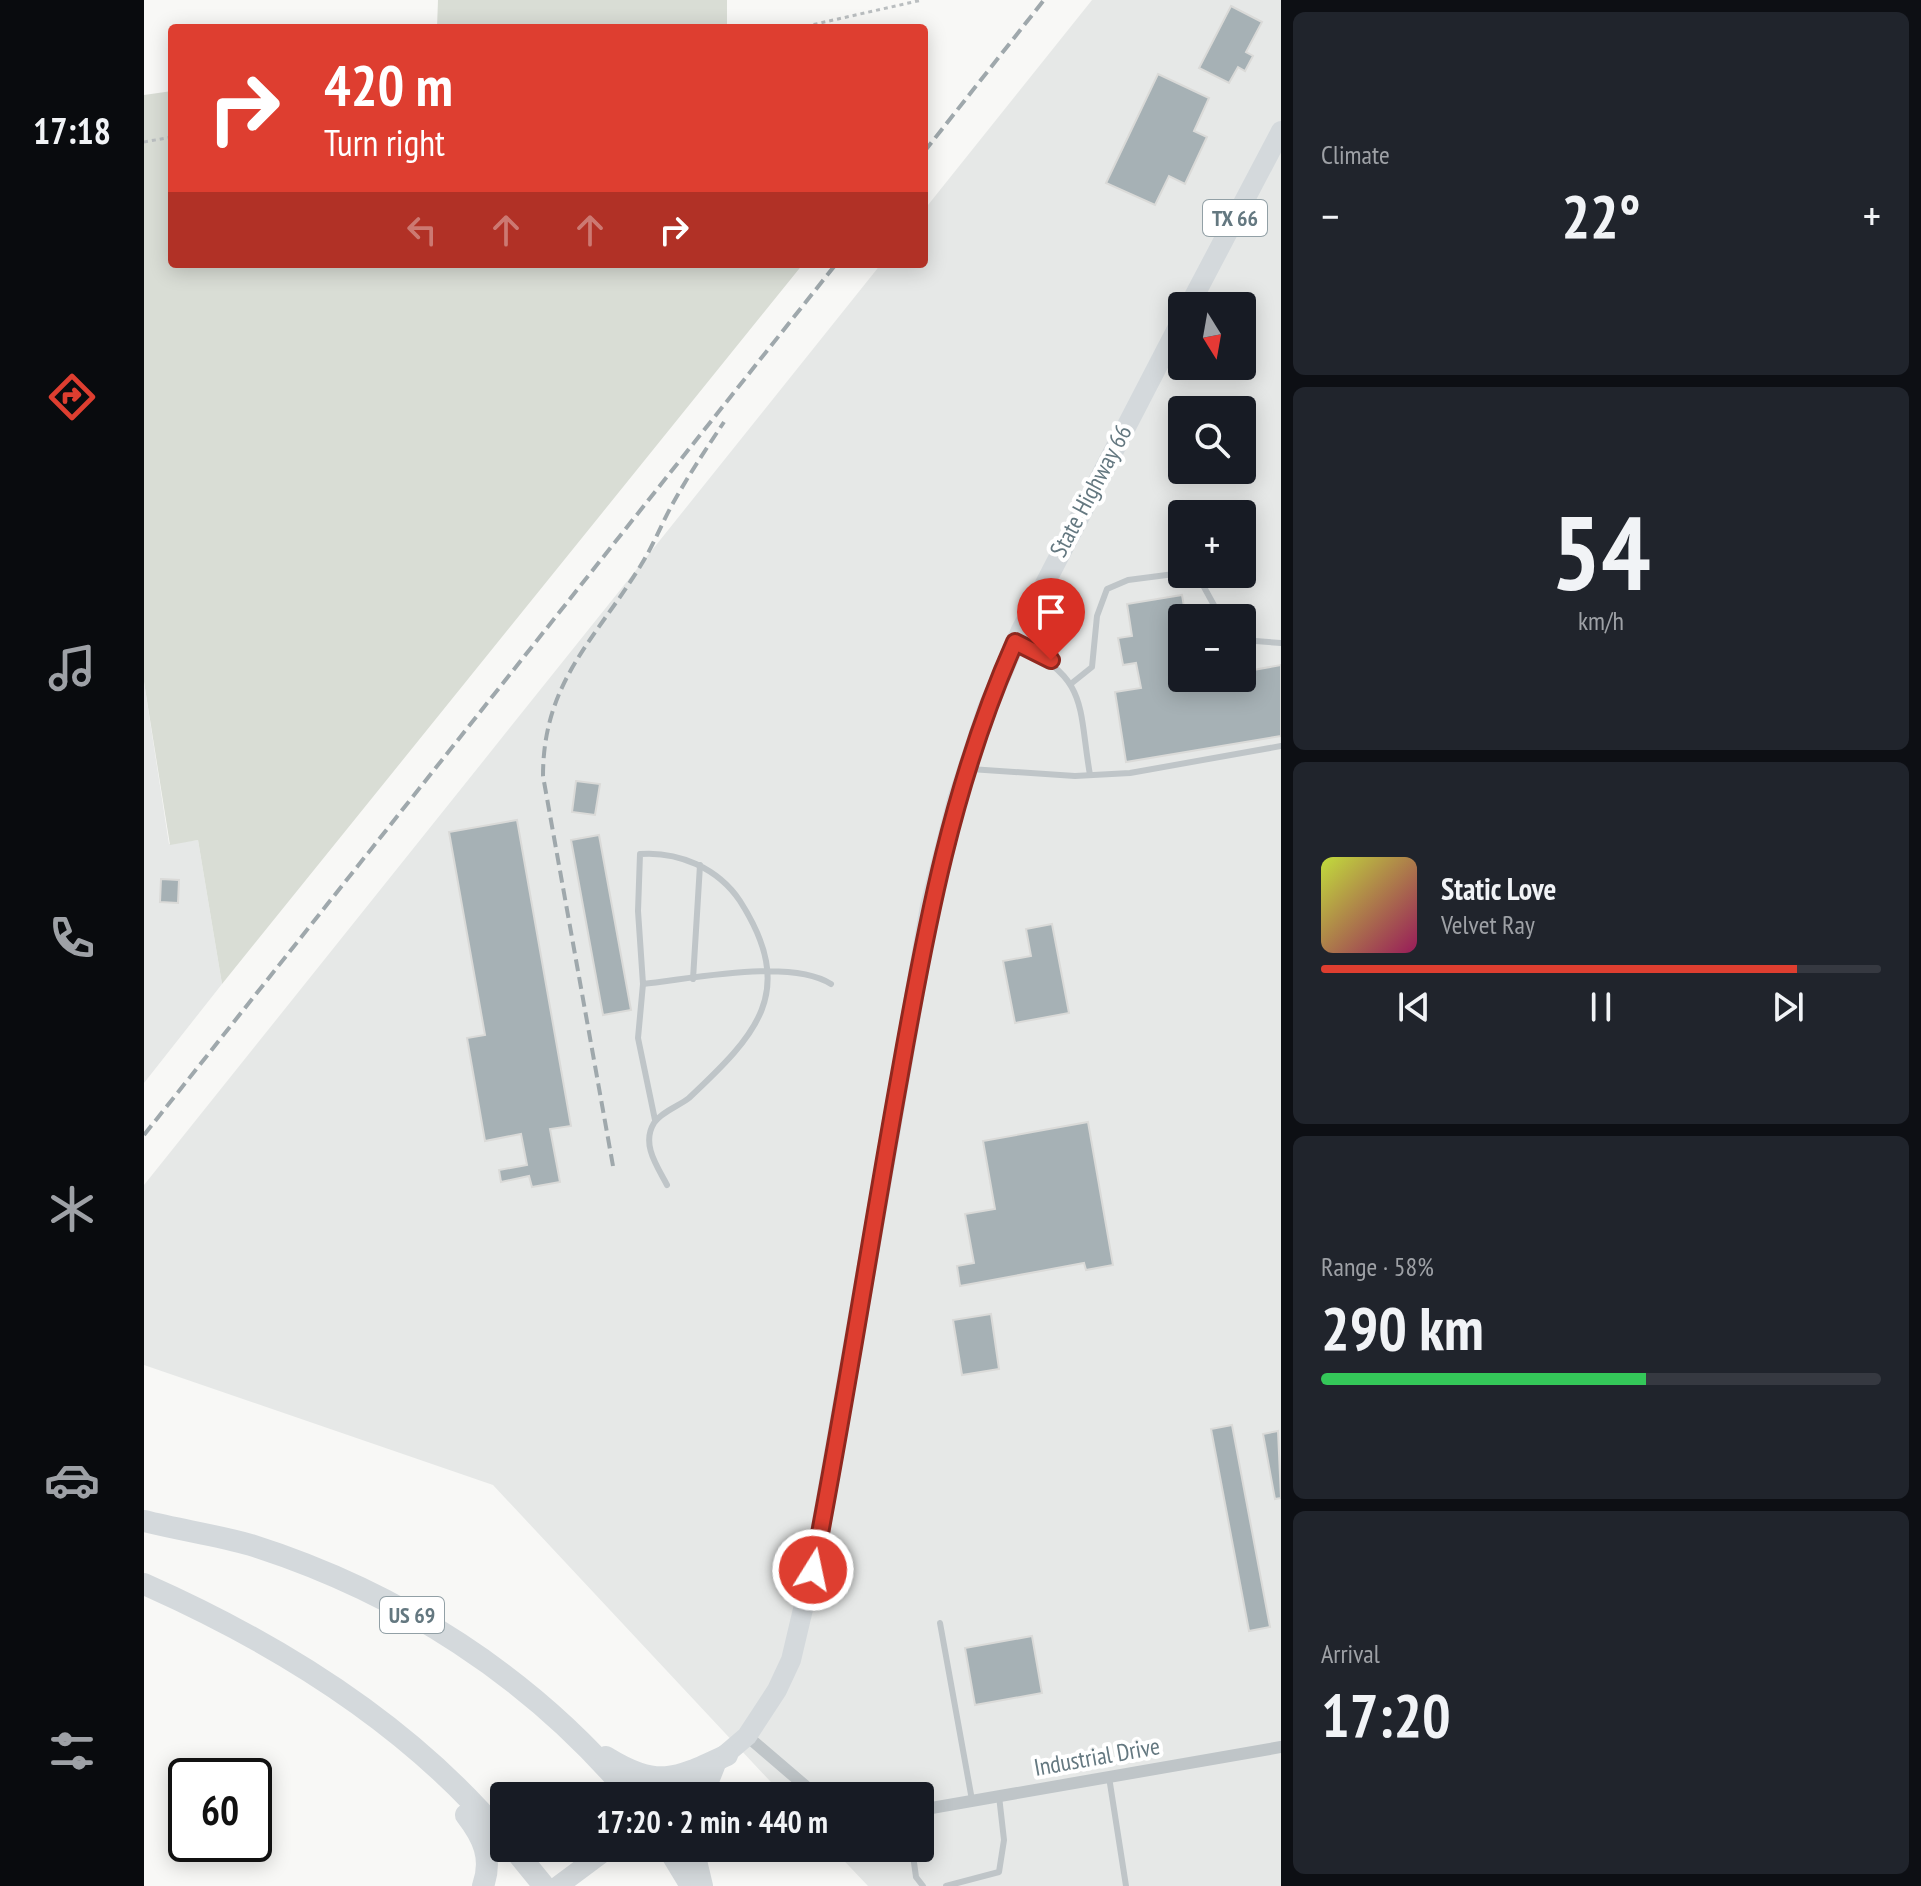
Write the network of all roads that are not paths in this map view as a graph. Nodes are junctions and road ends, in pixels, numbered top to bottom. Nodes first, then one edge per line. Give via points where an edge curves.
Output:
1 (1281, 131) edge
2 (1196, 292) edge
3 (1168, 346) edge
4 (1168, 575) edge
5 (1256, 641) edge
6 (1015, 642) junction
7 (1281, 643) edge
8 (1072, 683) junction
9 (1281, 746) edge
10 (966, 768) junction
11 (1090, 775) junction
12 (700, 865) junction
13 (770, 972) junction
14 (693, 979) junction
15 (643, 984) junction
16 (831, 984) dead end
17 (655, 1120) junction
18 (667, 1185) dead end
19 (144, 1521) edge
20 (144, 1584) edge
21 (940, 1623) dead end
22 (292, 1660) junction
23 (747, 1736) junction
24 (581, 1742) junction
25 (1281, 1747) edge
26 (720, 1760) junction
27 (1109, 1777) junction
28 (618, 1782) edge
29 (694, 1782) edge
30 (709, 1782) edge
31 (801, 1782) edge
32 (999, 1796) junction
33 (972, 1801) junction
34 (934, 1808) edge
35 (490, 1824) edge
36 (524, 1862) edge
37 (590, 1862) edge
38 (676, 1862) edge
39 (696, 1862) edge
40 (914, 1862) edge
41 (483, 1886) edge
42 (544, 1886) edge
43 (558, 1886) edge
44 (691, 1886) edge
45 (702, 1886) edge
46 (923, 1886) edge
47 (946, 1886) edge
48 (1126, 1886) edge

1 - 2 main road, TX 66
3 - 6 main road, State Highway 66
4 - 8 lane via 1128,580 1107,589 1097,616 1092,667
5 - 7 lane
6 - 8 lane via 1051,660
6 - 10 main road, State Highway 66
8 - 11 lane
9 - 11 lane via 1130,773
10 - 11 lane
10 - 23 main road, State Highway 66 via 930,906 809,1591 791,1660
12 - 13 lane via 732,889 750,917
12 - 14 lane
12 - 15 lane via 664,852 640,854
13 - 14 lane
13 - 16 lane via 817,974
13 - 17 lane via 767,1001 741,1049 684,1102
14 - 15 lane
15 - 17 lane via 638,1038
17 - 18 lane via 650,1154
19 - 24 highway, US 69 via 249,1545 393,1605 473,1651 544,1704
20 - 22 highway
21 - 33 lane
22 - 35 highway via 387,1727
22 - 41 highway via 466,1815 484,1837 488,1873
23 - 26 main road, State Highway 66
23 - 31 street
24 - 26 highway via 649,1779 687,1774
24 - 28 highway, US 69
25 - 27 street, Industrial Drive
26 - 29 main road, State Highway 66
26 - 30 highway
27 - 32 street, Industrial Drive
27 - 48 lane
32 - 33 street, Industrial Drive
32 - 47 lane via 1004,1840 999,1872
33 - 34 street, Industrial Drive
36 - 42 highway
37 - 43 main road
38 - 44 highway
39 - 45 highway
40 - 46 lane

